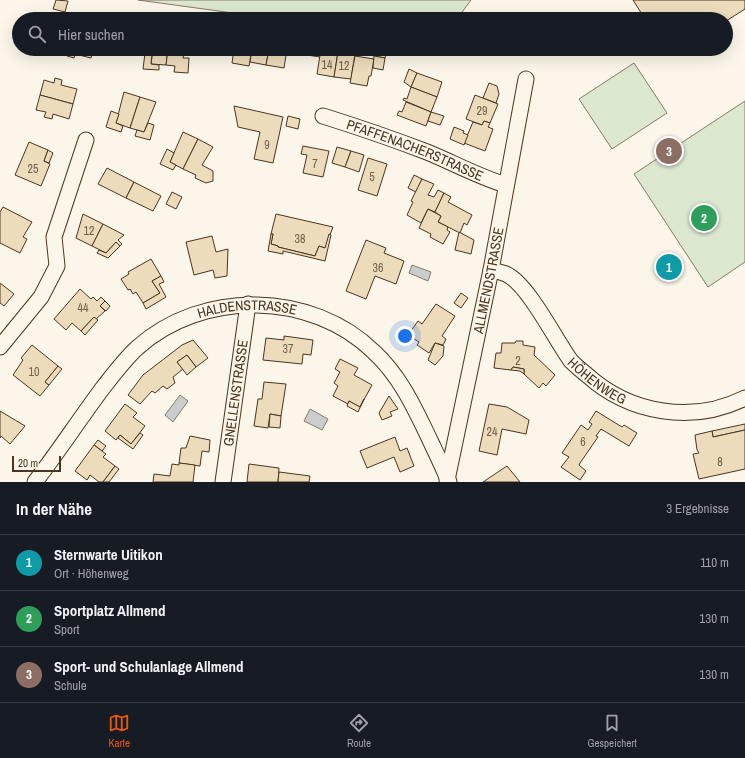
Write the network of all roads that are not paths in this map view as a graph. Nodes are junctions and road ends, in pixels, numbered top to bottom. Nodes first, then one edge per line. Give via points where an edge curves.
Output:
1 (526, 79) dead end
2 (323, 116) dead end
3 (86, 140) dead end
4 (506, 185) junction
5 (491, 270) junction
6 (248, 304) junction
7 (0, 347) edge
8 (745, 398) edge
9 (448, 480) edge
10 (34, 482) edge
11 (223, 482) edge

1 - 4 street, ALLMENDSTRASSE
2 - 4 street, PFAFFENACHERSTRASSE via 428,152
3 - 7 street via 54,237 57,266 41,297
4 - 5 street, ALLMENDSTRASSE
5 - 8 street, HÖHENWEG via 506,274 521,286 572,362 602,389 644,408 676,413 721,408
5 - 9 street, ALLMENDSTRASSE
6 - 9 street, HALDENSTRASSE via 286,308 323,318 374,351 410,397
6 - 10 street, HALDENSTRASSE via 197,313 159,332 137,348 89,406
6 - 11 street, GNELLENSTRASSE

